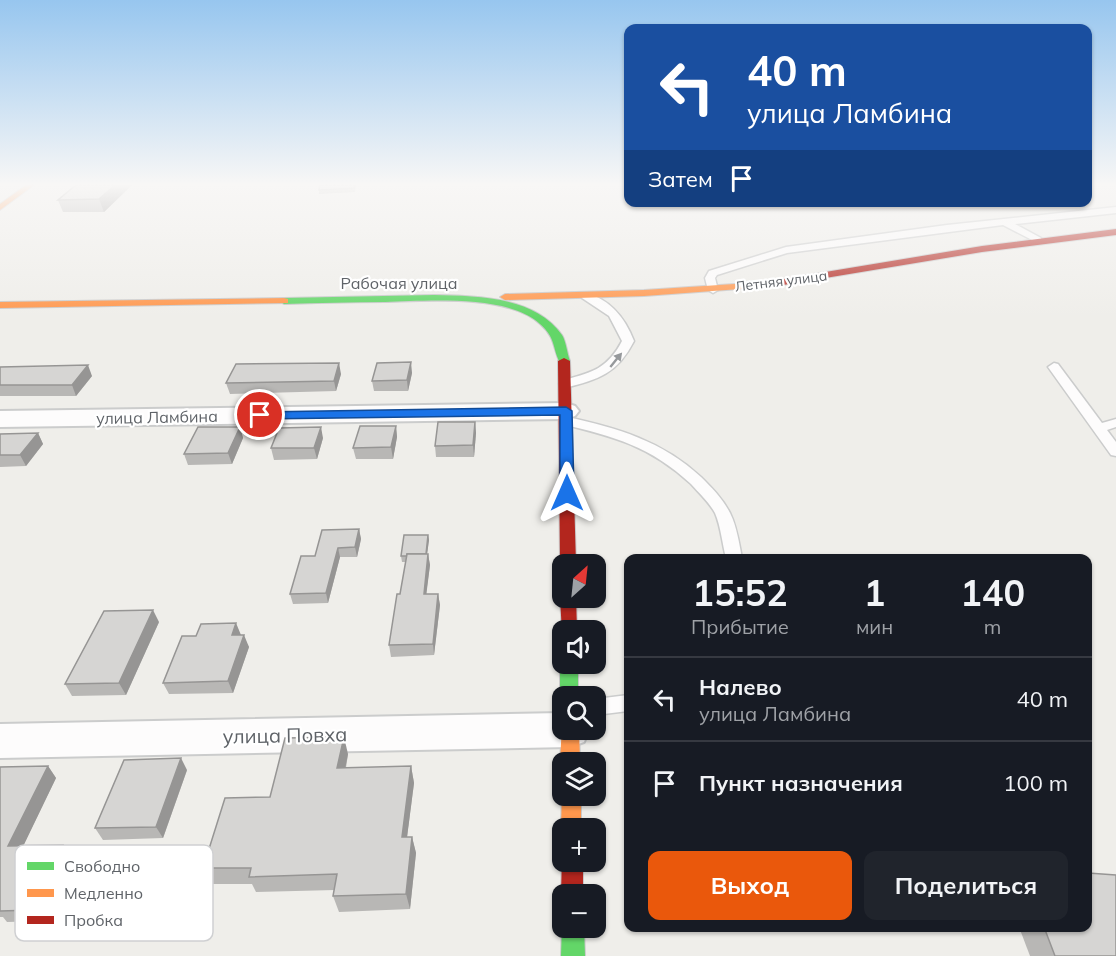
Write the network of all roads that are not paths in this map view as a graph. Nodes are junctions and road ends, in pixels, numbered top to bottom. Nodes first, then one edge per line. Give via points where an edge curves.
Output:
1 (945, 230) edge
2 (1019, 230) edge
3 (1116, 232) edge
4 (1038, 240) junction
5 (712, 290) junction
6 (586, 296) junction
7 (443, 298) junction
8 (0, 305) edge
9 (1054, 367) dead end
10 (565, 384) junction
11 (566, 416) junction
12 (0, 419) edge
13 (1116, 423) edge
14 (1099, 428) junction
15 (1116, 452) edge
16 (568, 554) edge
17 (733, 554) edge
18 (624, 704) edge
19 (606, 706) edge
20 (552, 729) edge
21 (0, 741) edge
22 (573, 938) edge
23 (573, 956) edge

1 - 5 lane via 786,250 713,273
2 - 4 lane
3 - 4 street, Летняя улица
4 - 5 street, Летняя улица via 845,273
5 - 6 street, Летняя улица
6 - 7 street, Летняя улица
10 -> 6 lane via 609,369 620,359 627,341 621,321
7 - 8 street, Рабочая улица
7 - 10 street, Рабочая улица via 505,304 542,319 561,343
9 - 14 lane
10 - 11 street, Рабочая улица
11 - 12 street, улица Ламбина
11 - 16 street, Рабочая улица
11 - 17 lane via 654,446 682,466 714,499 726,521
13 - 14 lane
14 - 15 lane
18 - 19 lane
20 - 21 street, улица Повха
22 - 23 street

